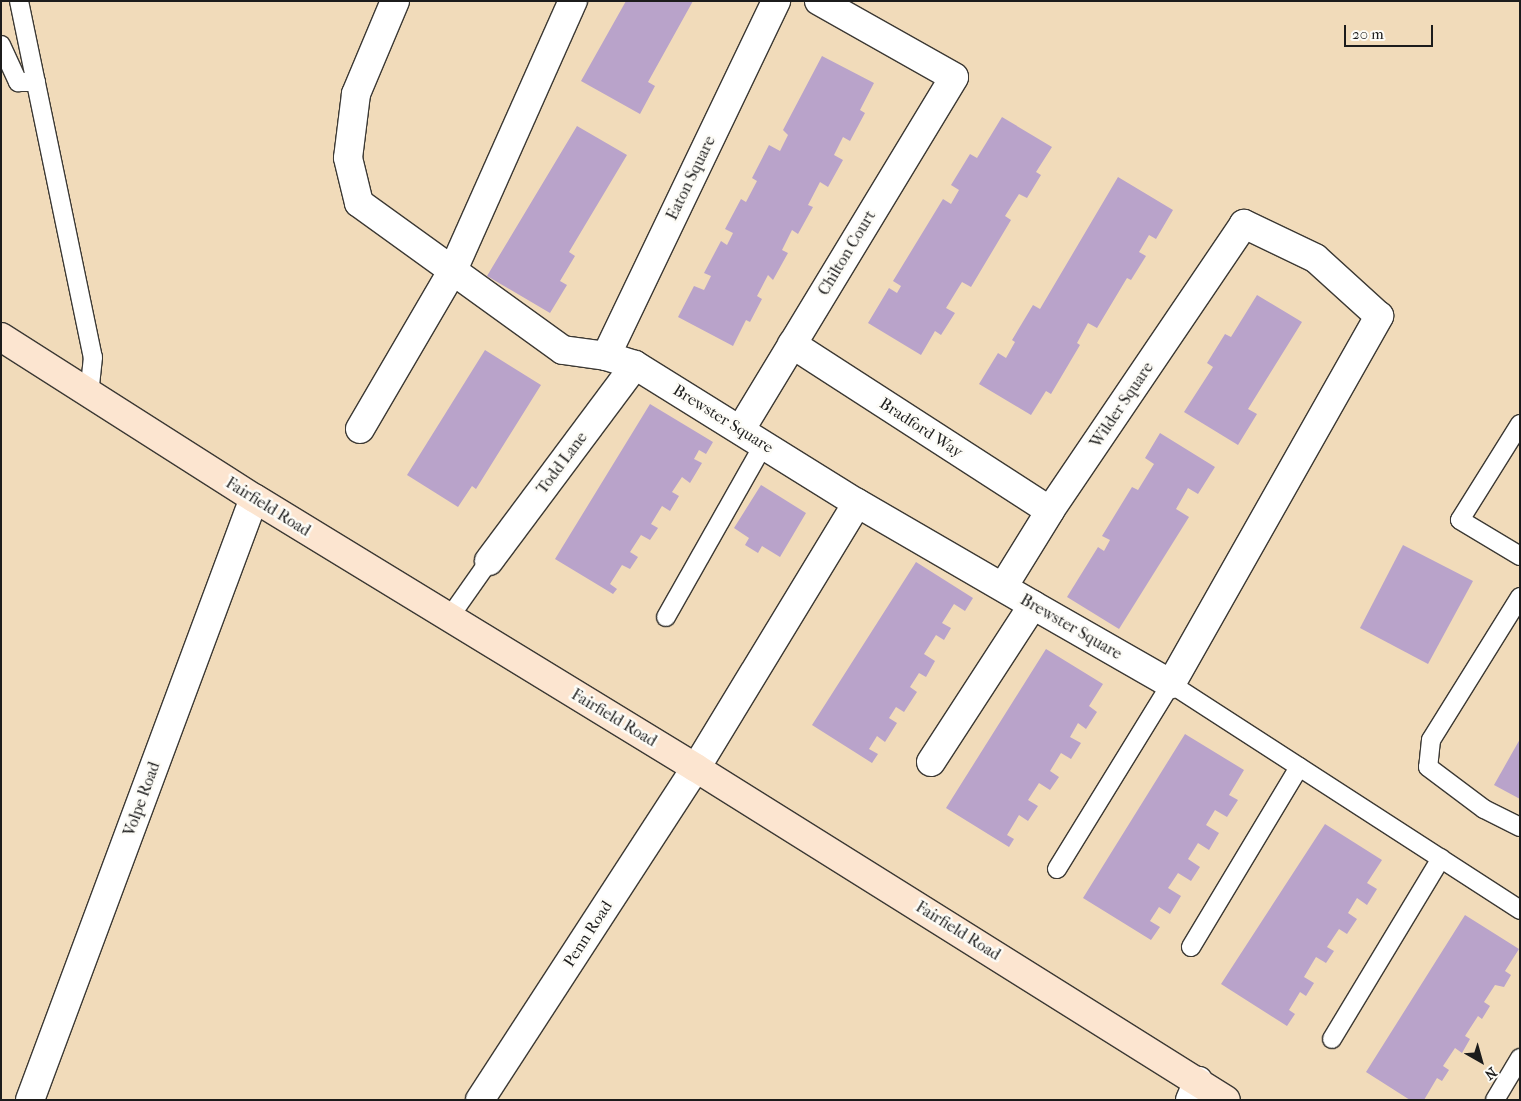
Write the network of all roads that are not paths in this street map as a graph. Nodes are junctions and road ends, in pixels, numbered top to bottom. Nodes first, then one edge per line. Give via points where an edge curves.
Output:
1 (19, 1) edge
2 (395, 1) edge
3 (573, 1) edge
4 (776, 1) edge
5 (819, 1) edge
6 (1, 45) edge
7 (36, 82) junction
8 (453, 270) junction
9 (1, 337) edge
10 (792, 344) junction
11 (606, 356) junction
12 (635, 365) junction
13 (89, 393) junction
14 (1520, 424) edge
15 (360, 429) dead end
16 (741, 429) junction
17 (764, 444) junction
18 (254, 498) junction
19 (857, 503) junction
20 (1050, 511) junction
21 (1520, 556) edge
22 (489, 561) joint
23 (1002, 588) junction
24 (1520, 597) edge
25 (1033, 605) junction
26 (666, 617) dead end
27 (449, 618) junction
28 (1171, 684) junction
29 (931, 762) dead end
30 (1299, 767) junction
31 (696, 768) junction
32 (1520, 828) edge
33 (1441, 858) junction
34 (1057, 869) dead end
35 (1520, 910) edge
36 (1191, 947) dead end
37 (1332, 1039) dead end
38 (1520, 1058) edge
39 (1194, 1090) edge
40 (30, 1100) edge
41 (480, 1100) edge
42 (1226, 1100) edge
43 (1495, 1100) edge

1 - 7 lane
2 - 8 street, Brewster Square via 356,94 348,158 360,203
3 - 8 street
4 - 11 street, Eaton Square
5 - 10 street, Chilton Court via 954,77
6 - 7 lane via 18,82
7 - 13 lane via 93,357
8 - 11 street, Brewster Square via 563,350
8 - 15 street
9 - 13 main road, Fairfield Road
10 - 16 street, Chilton Court
10 - 20 street, Bradford Way
11 - 12 street, Brewster Square
12 - 16 street, Brewster Square
12 - 22 street, Todd Lane
13 - 18 main road, Fairfield Road
14 - 21 lane via 1460,520
16 - 17 street, Brewster Square
17 - 19 street, Brewster Square
17 - 26 lane
18 - 27 main road, Fairfield Road
18 - 40 street, Volpe Road
19 - 23 street, Brewster Square
19 - 31 street, Penn Road
20 - 23 street, Wilder Square
20 - 28 street, Wilder Square via 1244,224 1315,258 1379,316
22 - 27 lane
23 - 25 street, Brewster Square
24 - 32 lane via 1431,740 1428,767 1484,809
25 - 28 street, Brewster Square
25 - 29 street
27 - 31 main road, Fairfield Road
28 - 30 lane
28 - 34 lane
30 - 33 lane
30 - 36 lane
31 - 39 main road, Fairfield Road
31 - 41 street, Penn Road
33 - 35 lane
33 - 37 lane
38 - 43 lane
39 - 42 main road, Fairfield Road

